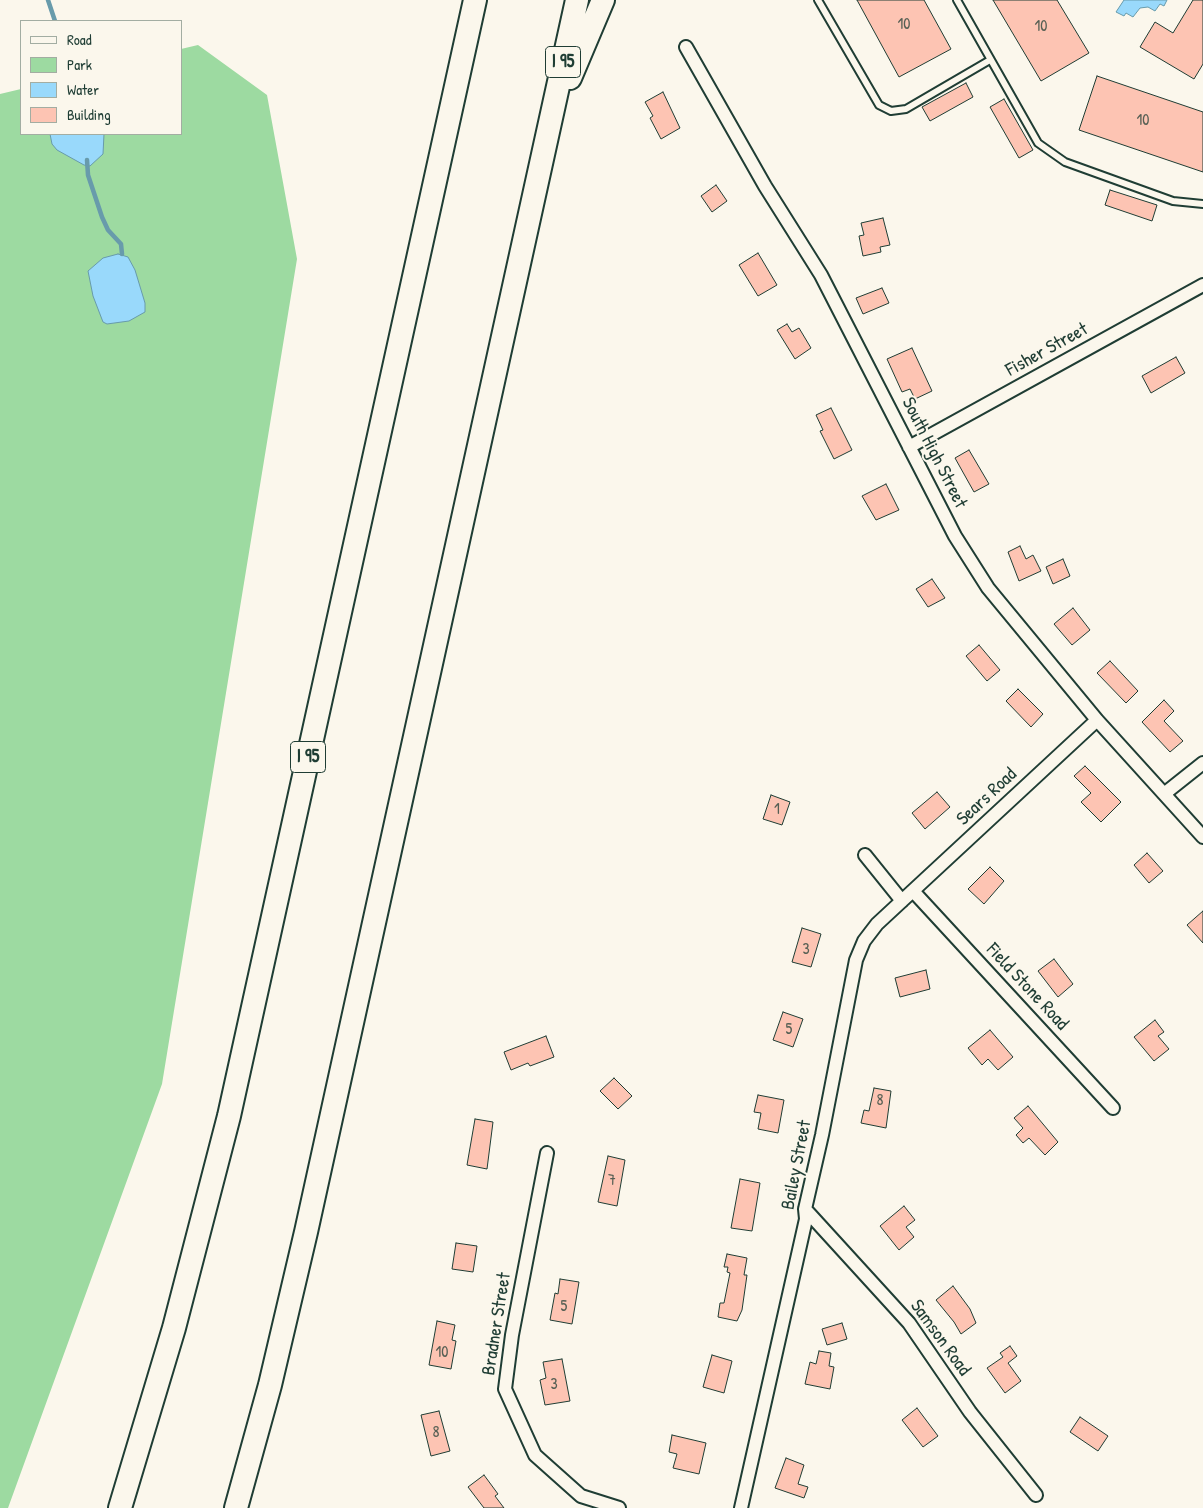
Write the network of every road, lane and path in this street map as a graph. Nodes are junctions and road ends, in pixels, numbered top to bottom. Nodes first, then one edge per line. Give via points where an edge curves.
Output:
1 (476, 0) edge
2 (577, 0) edge
3 (603, 0) edge
4 (818, 0) edge
5 (957, 0) edge
6 (686, 47) dead end
7 (990, 60) junction
8 (550, 124) junction
9 (1203, 204) edge
10 (1203, 285) edge
11 (910, 447) junction
12 (1097, 720) junction
13 (1203, 763) edge
14 (1164, 794) junction
15 (1203, 836) edge
16 (865, 855) dead end
17 (913, 891) junction
18 (902, 901) junction
19 (1112, 1108) dead end
20 (547, 1153) dead end
21 (805, 1209) junction
22 (1036, 1496) dead end
23 (120, 1508) edge
24 (236, 1508) edge
25 (619, 1508) edge
26 (740, 1508) edge

1 - 23 highway, I 95 via 231,1107 176,1319
2 - 8 highway, I 95
3 - 8 highway
4 - 7 lane via 879,105 891,111 906,109
5 - 7 lane
6 - 11 street, South High Street via 765,186 821,275
7 - 9 lane via 1038,143 1065,162 1173,201
8 - 24 highway, I 95 via 302,1249 270,1385
10 - 11 street, Fisher Street
11 - 12 street, South High Street via 955,536 988,588
12 - 14 street, South High Street
12 - 17 street, Sears Road
13 - 14 street
14 - 15 street, South High Street
16 - 18 street
17 - 18 street, Sears Road
17 - 19 street, Field Stone Road
18 - 21 street, Bailey Street via 877,924 864,941 856,960
20 - 25 street, Bradner Street via 512,1335 505,1389 535,1455 581,1496
21 - 22 street, Samson Road via 909,1324 970,1412
21 - 26 street, Bailey Street via 806,1219 796,1266

